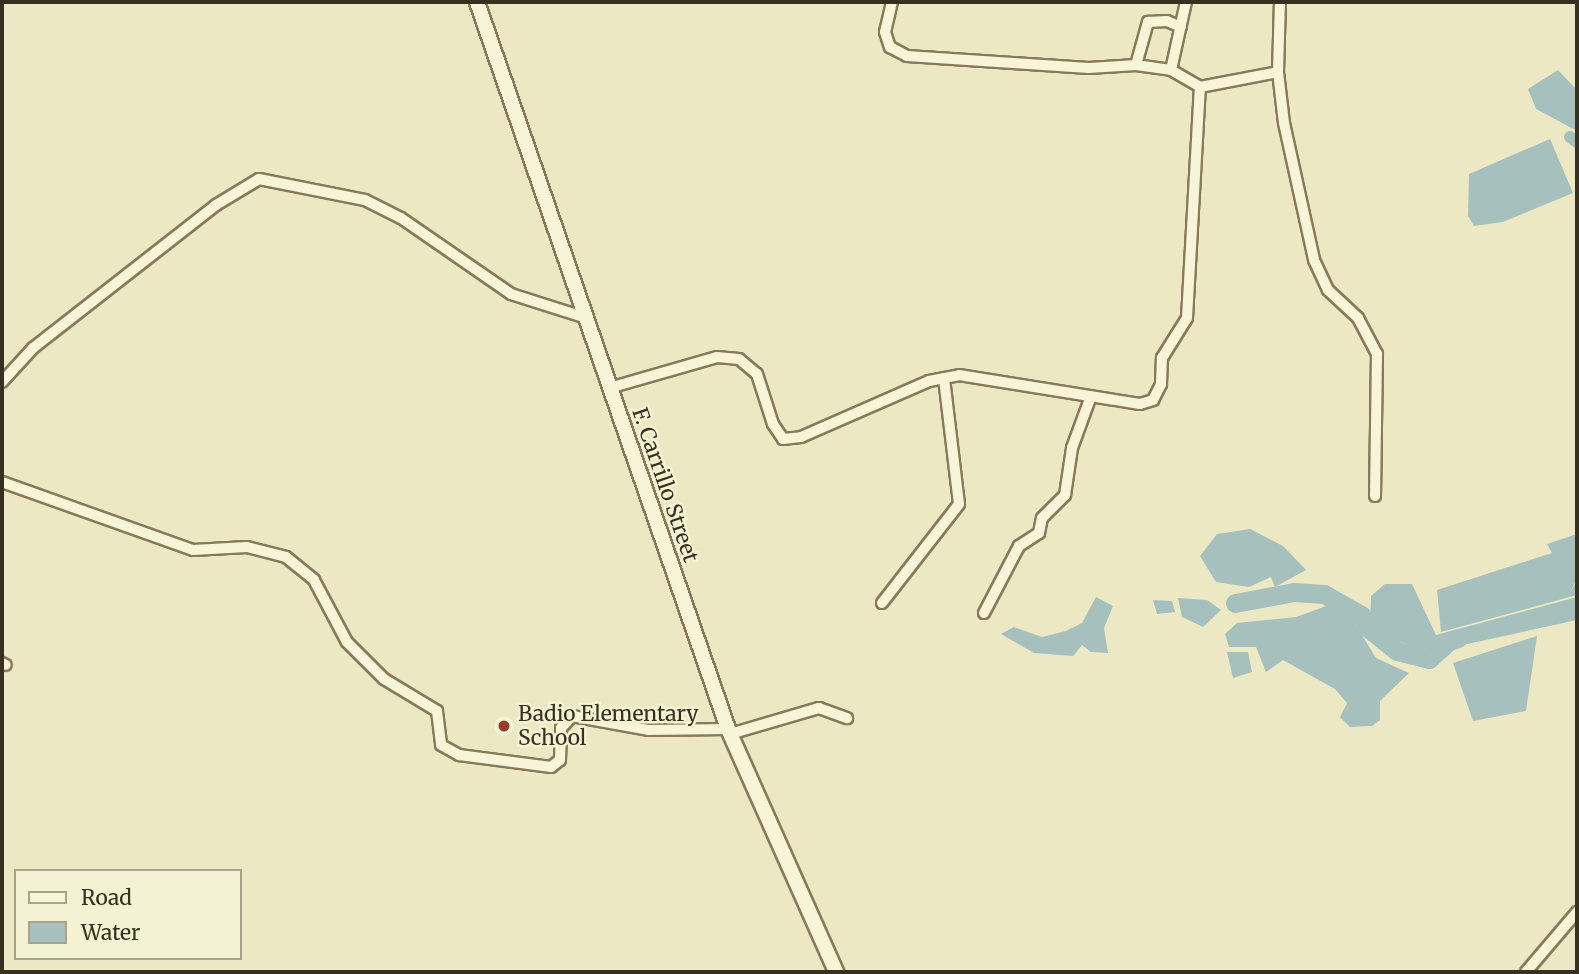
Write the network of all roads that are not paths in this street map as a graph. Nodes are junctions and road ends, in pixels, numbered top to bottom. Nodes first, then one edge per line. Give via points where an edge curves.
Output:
1 (477, 2) edge
2 (892, 2) edge
3 (1186, 2) edge
4 (1280, 2) edge
5 (1181, 27) junction
6 (1136, 65) junction
7 (1171, 70) junction
8 (1278, 72) junction
9 (1200, 87) junction
10 (583, 317) junction
11 (944, 378) junction
12 (2, 382) edge
13 (609, 387) junction
14 (1091, 396) junction
15 (2, 482) edge
16 (1375, 496) dead end
17 (882, 603) dead end
18 (984, 613) dead end
19 (847, 718) dead end
20 (729, 732) junction
21 (1577, 912) edge
22 (836, 972) edge
23 (1526, 972) edge

1 - 10 street, F. Carrillo Street
2 - 6 street via 885,32 890,47 907,56 1089,68
3 - 5 street
4 - 8 street
5 - 6 street via 1167,20 1148,22
5 - 7 street
6 - 7 street
7 - 9 street
8 - 9 street
8 - 16 street via 1284,123 1314,260 1328,289 1358,318 1377,354
9 - 14 street via 1186,318 1162,358 1161,384 1153,400 1140,404
10 - 12 street via 511,294 401,218 365,200 258,179 216,205 33,348
10 - 13 street, F. Carrillo Street
11 - 13 street via 801,437 783,439 773,425 757,374 739,359 717,357
11 - 14 street via 959,375
11 - 17 street via 959,504
13 - 20 street, F. Carrillo Street
14 - 18 street via 1072,448 1065,495 1042,519 1040,533 1019,546
15 - 20 street via 193,550 247,547 286,556 314,580 347,642 384,679 437,711 441,745 458,755 551,767 560,761 561,727 572,716 648,730
19 - 20 street via 819,708
20 - 22 street, F. Carrillo Street
21 - 23 street

